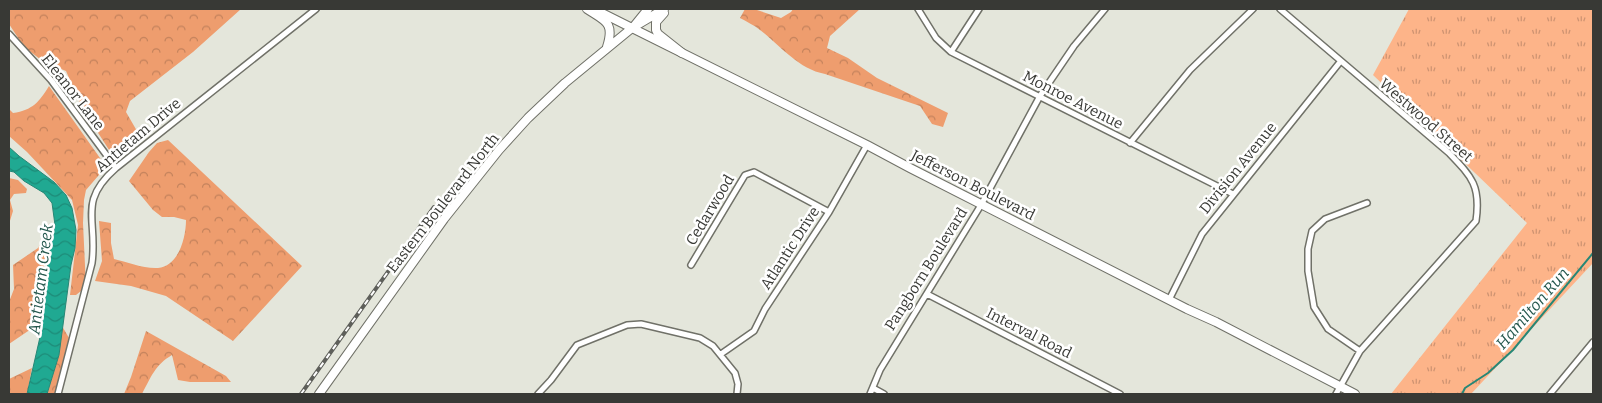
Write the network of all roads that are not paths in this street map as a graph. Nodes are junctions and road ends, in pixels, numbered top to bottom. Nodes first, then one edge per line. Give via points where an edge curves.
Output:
1 (316, 9) edge
2 (587, 9) edge
3 (593, 9) edge
4 (648, 9) edge
5 (666, 9) edge
6 (918, 9) edge
7 (979, 9) edge
8 (1106, 9) edge
9 (1252, 9) edge
10 (1280, 9) edge
11 (632, 28) junction
12 (9, 34) edge
13 (607, 48) junction
14 (952, 52) junction
15 (682, 53) junction
16 (1340, 62) junction
17 (1040, 96) junction
18 (1130, 143) junction
19 (867, 144) junction
20 (116, 168) junction
21 (1233, 194) junction
22 (1367, 204) dead end
23 (981, 205) junction
24 (829, 212) junction
25 (691, 265) dead end
26 (926, 294) junction
27 (1169, 300) junction
28 (1593, 342) edge
29 (1360, 351) junction
30 (721, 354) junction
31 (871, 391) edge
32 (1338, 391) edge
33 (58, 394) edge
34 (319, 394) edge
35 (538, 394) edge
36 (737, 394) edge
37 (884, 394) edge
38 (1120, 394) edge
39 (1355, 394) edge
40 (1550, 394) edge

1 - 20 street, Antietam Drive
2 - 13 main road via 607,22 611,30
3 - 11 main road, Jefferson Boulevard
4 - 11 main road, Eastern Boulevard North
5 - 11 main road, Eastern Boulevard North
5 - 15 main road via 656,22 656,30
6 - 14 street, Monroe Avenue via 936,38
7 - 14 street
8 - 17 street, Pangborn Boulevard via 1074,46
9 - 18 street via 1190,70
10 - 16 street, Westwood Street
11 - 13 main road, Eastern Boulevard North
11 - 15 main road, Jefferson Boulevard
12 - 20 street, Eleanor Lane via 51,80
13 - 34 main road, Eastern Boulevard North via 528,118 499,150 444,219
14 - 17 street, Monroe Avenue
15 - 19 main road, Jefferson Boulevard
16 - 21 street, Division Avenue
16 - 29 street, Westwood Street via 1468,172 1479,203 1476,221
17 - 18 street, Monroe Avenue
17 - 23 street, Pangborn Boulevard
18 - 21 street, Monroe Avenue
19 - 23 main road, Jefferson Boulevard
19 - 24 street, Atlantic Drive
20 - 33 street, Antietam Drive via 98,186 94,195 92,263
21 - 27 street, Division Avenue via 1202,234
22 - 29 street via 1325,219 1312,231 1308,249 1314,307 1328,329
23 - 26 street, Pangborn Boulevard
23 - 27 main road, Jefferson Boulevard
24 - 25 street, Cedarwood via 754,172 746,175
24 - 30 street, Atlantic Drive via 754,330
26 - 31 street, Pangborn Boulevard via 880,370
26 - 38 street, Interval Road
27 - 32 main road, Jefferson Boulevard via 1216,322
28 - 40 street
29 - 32 street, Westwood Street
30 - 35 street via 700,338 648,324 627,325 577,346
30 - 36 street via 735,373
31 - 37 street
32 - 39 main road, Jefferson Boulevard

